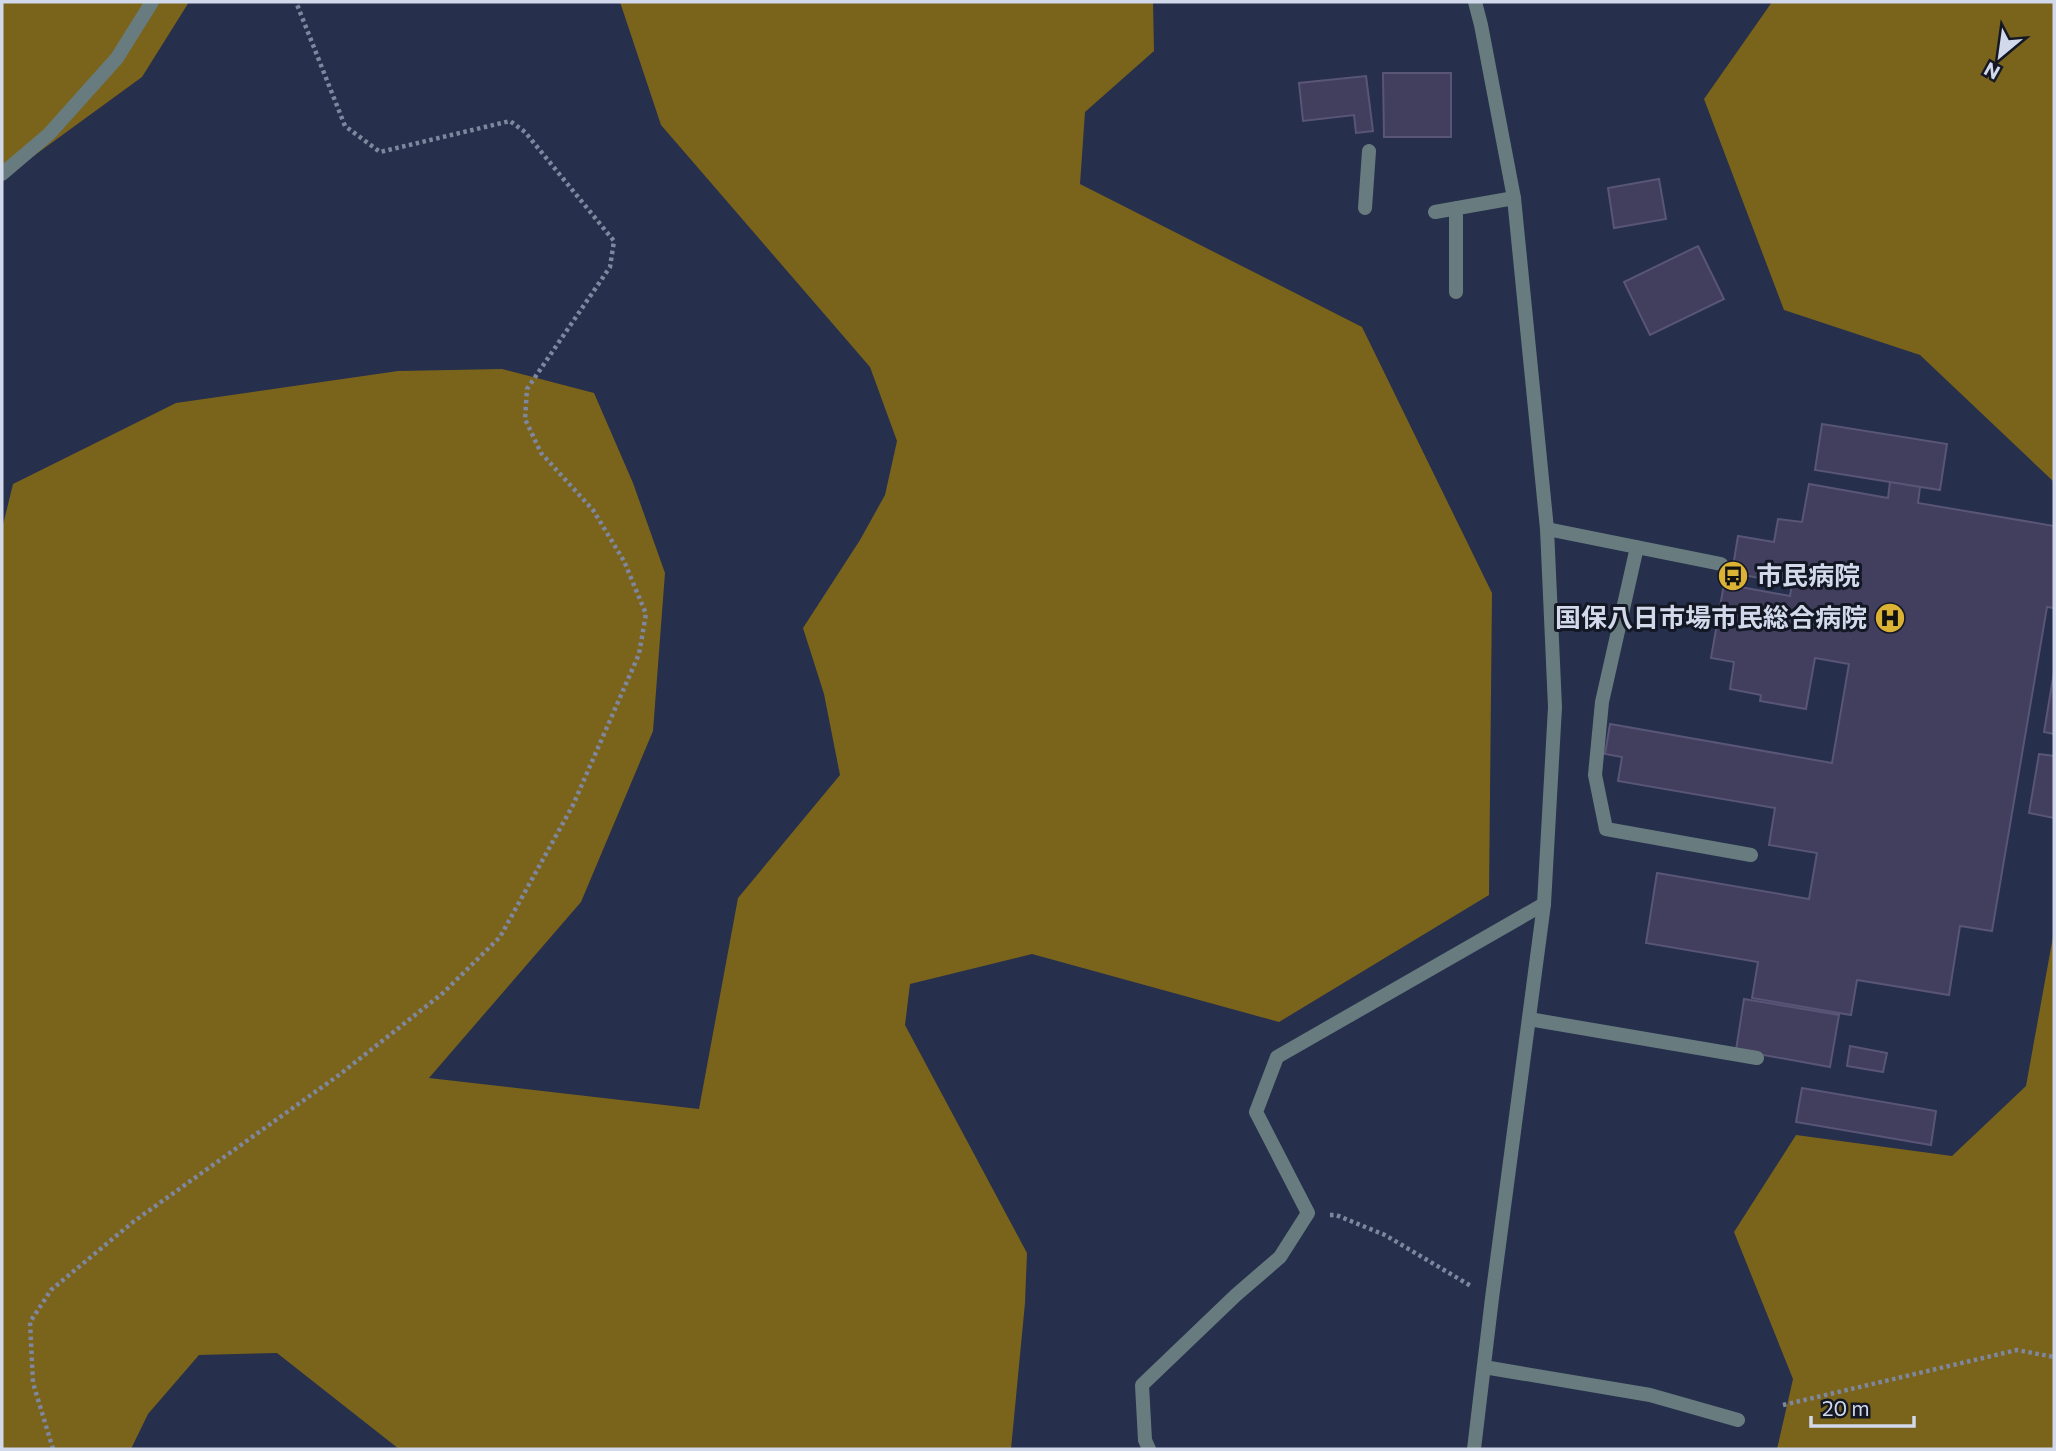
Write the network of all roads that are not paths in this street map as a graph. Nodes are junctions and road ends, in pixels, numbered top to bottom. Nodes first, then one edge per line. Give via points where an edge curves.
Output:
1 (152, 2) edge
2 (1475, 2) edge
3 (1369, 151) dead end
4 (2, 174) edge
5 (1514, 198) junction
6 (1365, 208) dead end
7 (1455, 208) junction
8 (1435, 212) dead end
9 (1455, 292) dead end
10 (1547, 530) junction
11 (1637, 547) junction
12 (1721, 564) dead end
13 (1751, 855) dead end
14 (1545, 904) junction
15 (1529, 1019) junction
16 (1757, 1058) dead end
17 (1484, 1367) junction
18 (1738, 1420) dead end
19 (1149, 1449) edge
20 (1474, 1449) edge

1 - 4 street via 117,58 49,134
2 - 5 street
3 - 6 street
5 - 7 street
5 - 10 street
7 - 8 street
7 - 9 street
10 - 11 street
10 - 14 street via 1555,707
11 - 12 street
11 - 13 street via 1602,702 1595,775 1606,829
14 - 15 street
14 - 19 street via 1277,1056 1256,1112 1308,1213 1280,1257 1142,1385
15 - 16 street
15 - 17 street
17 - 18 street via 1650,1395
17 - 20 street

